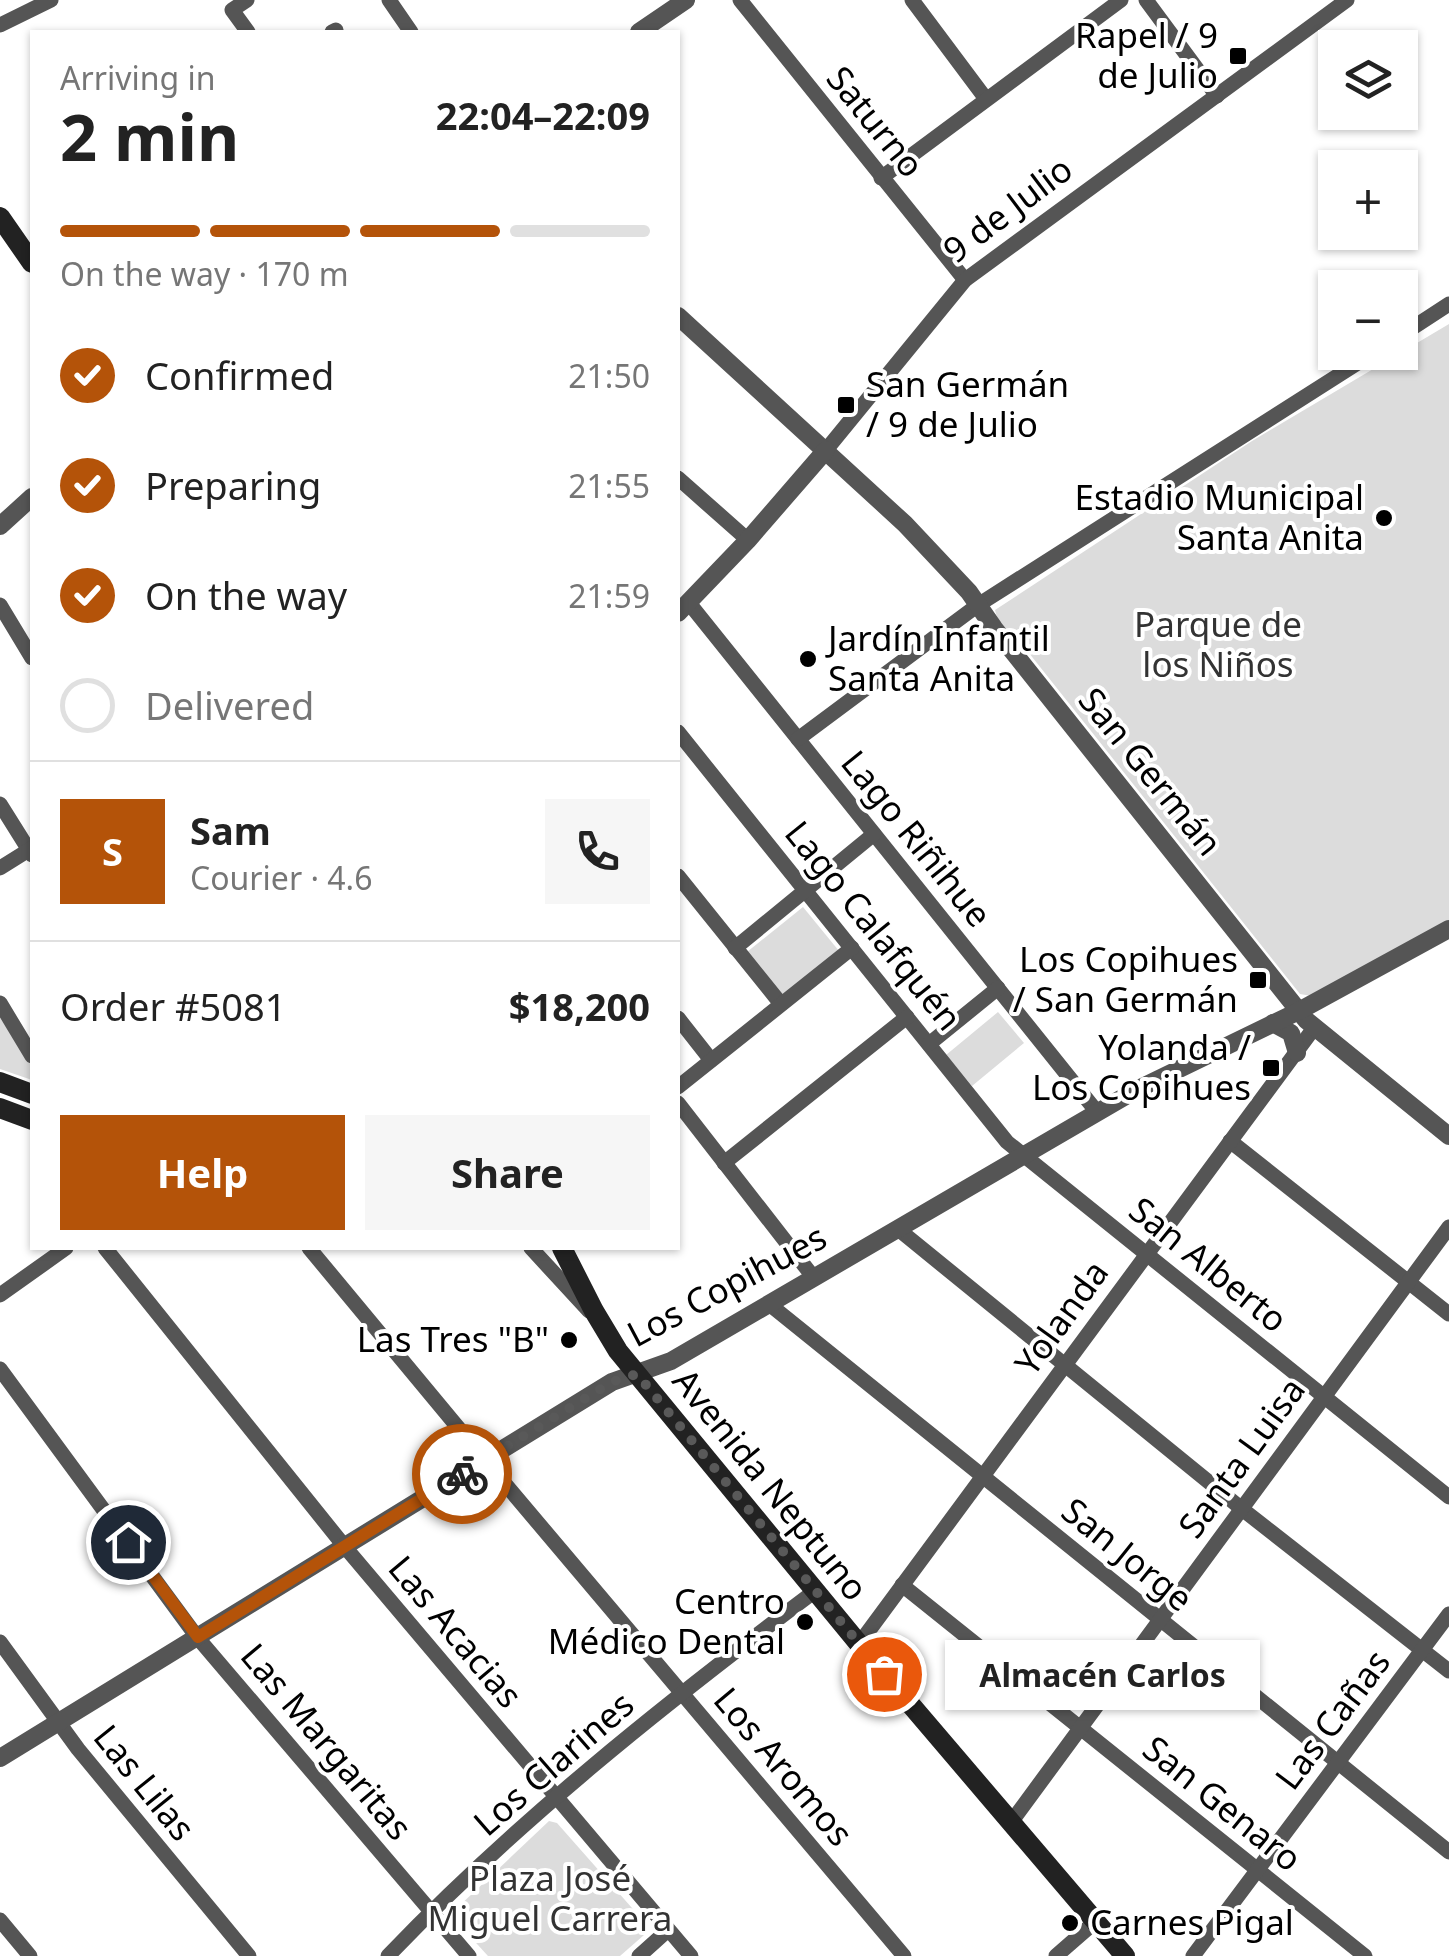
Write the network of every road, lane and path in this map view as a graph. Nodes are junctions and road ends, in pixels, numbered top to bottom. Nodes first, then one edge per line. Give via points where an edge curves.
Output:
1 (52, 0) edge
2 (247, 0) edge
3 (389, 0) edge
4 (686, 0) edge
5 (740, 0) edge
6 (1121, 0) edge
7 (1146, 0) edge
8 (1346, 0) edge
9 (921, 3) edge
10 (0, 25) edge
11 (247, 30) edge
12 (411, 30) edge
13 (643, 30) edge
14 (1217, 96) junction
15 (986, 99) junction
16 (882, 178) junction
17 (0, 216) edge
18 (30, 260) edge
19 (965, 280) junction
20 (1449, 304) edge
21 (680, 318) edge
22 (1418, 324) edge
23 (1347, 370) edge
24 (826, 450) junction
25 (680, 480) edge
26 (30, 499) edge
27 (1, 522) edge
28 (748, 540) junction
29 (0, 605) edge
30 (978, 605) junction
31 (683, 608) edge
32 (30, 655) edge
33 (680, 734) edge
34 (798, 740) junction
35 (0, 804) edge
36 (874, 834) junction
37 (30, 849) edge
38 (30, 852) edge
39 (0, 868) edge
40 (680, 879) edge
41 (805, 890) junction
42 (1449, 929) edge
43 (735, 948) junction
44 (852, 948) junction
45 (998, 988) junction
46 (0, 1004) edge
47 (780, 1004) junction
48 (1299, 1011) junction
49 (907, 1017) junction
50 (680, 1021) edge
51 (1274, 1023) junction
52 (1314, 1028) junction
53 (928, 1044) junction
54 (1297, 1052) junction
55 (30, 1053) edge
56 (711, 1060) junction
57 (0, 1082) edge
58 (680, 1084) edge
59 (30, 1093) edge
60 (680, 1106) edge
61 (0, 1108) edge
62 (1098, 1112) junction
63 (30, 1119) edge
64 (1449, 1136) edge
65 (1230, 1142) junction
66 (1024, 1155) junction
67 (724, 1163) junction
68 (1449, 1227) edge
69 (898, 1229) junction
70 (63, 1250) edge
71 (107, 1250) edge
72 (311, 1250) edge
73 (533, 1250) edge
74 (563, 1250) edge
75 (1146, 1254) junction
76 (814, 1278) junction
77 (1409, 1282) junction
78 (0, 1294) edge
79 (769, 1304) junction
80 (1449, 1314) edge
81 (602, 1325) junction
82 (1064, 1365) junction
83 (0, 1369) edge
84 (637, 1374) junction
85 (1324, 1398) junction
86 (484, 1460) junction
87 (982, 1477) junction
88 (1449, 1496) edge
89 (1242, 1509) junction
90 (344, 1546) junction
91 (902, 1586) junction
92 (814, 1591) junction
93 (1449, 1614) edge
94 (1160, 1620) junction
95 (198, 1637) junction
96 (0, 1642) edge
97 (858, 1644) junction
98 (1422, 1650) junction
99 (1449, 1671) edge
100 (682, 1694) junction
101 (58, 1723) junction
102 (1081, 1729) junction
103 (0, 1758) edge
104 (1338, 1763) junction
105 (556, 1800) junction
106 (1012, 1821) junction
107 (1449, 1852) edge
108 (1258, 1871) junction
109 (430, 1913) junction
110 (0, 1920) edge
111 (1096, 1921) junction
112 (668, 1930) junction
113 (30, 1956) edge
114 (249, 1956) edge
115 (388, 1956) edge
116 (469, 1956) edge
117 (639, 1956) edge
118 (691, 1956) edge
119 (904, 1956) edge
120 (1056, 1956) edge
121 (1126, 1956) edge
122 (1193, 1956) edge
123 (1364, 1956) edge

1 - 10 street
2 - 11 street via 232,10
3 - 12 street
4 - 13 street
5 - 16 street, Saturno
6 - 15 street
7 - 14 street
8 - 14 street, 9 de Julio
9 - 15 street
14 - 19 street, 9 de Julio
15 - 16 street
16 - 19 street, Saturno
17 - 18 main road
19 - 24 street, 9 de Julio
20 - 22 street
21 - 24 street, San Germán
23 - 30 street
24 - 28 street, 9 de Julio
24 - 30 street, San Germán
25 - 28 street
26 - 27 street
28 - 31 street, 9 de Julio
29 - 32 street
30 - 34 street
30 - 48 street, San Germán
31 - 34 street, Lago Riñihue
33 - 41 street, Lago Calafquén
34 - 36 street, Lago Riñihue
35 - 37 street
36 - 41 street
36 - 45 street, Lago Riñihue
38 - 39 street
40 - 43 street
41 - 43 street
41 - 44 street, Lago Calafquén
42 - 48 street, Los Copihues
43 - 47 street
44 - 47 street
44 - 49 street, Lago Calafquén
45 - 53 street
45 - 62 street, Lago Riñihue
46 - 55 street
47 - 56 street
48 - 51 street, Los Copihues
48 - 52 street, San Germán
49 - 53 street, Lago Calafquén
49 - 67 street
50 - 56 street
51 - 54 street via 1290,1033
51 - 62 street, Los Copihues
52 - 54 street, Yolanda
52 - 64 street, San Germán
53 - 66 street, Lago Calafquén
54 - 65 street, Yolanda
56 - 58 street
57 - 59 main road
60 - 67 street
61 - 63 main road
62 - 66 street, Los Copihues
65 - 75 street, Yolanda
65 - 77 street
66 - 69 street, Los Copihues
66 - 75 street, San Alberto
67 - 76 street
68 - 77 street, Santa Luisa
69 - 76 street, Los Copihues
69 - 82 street
70 - 78 street
71 - 90 street, Las Acacias
72 - 86 street, Los Aromos
73 - 81 street, Avenida Neptuno
74 - 81 main road, Avenida Neptuno
75 - 82 street, Yolanda
75 - 85 street, San Alberto
76 - 79 street, Los Copihues
77 - 80 street
77 - 85 street, Santa Luisa
79 - 84 street, Los Copihues
79 - 87 street, San Jorge
81 - 84 main road, Avenida Neptuno
82 - 87 street, Yolanda
82 - 89 street
83 - 95 street, Las Margaritas
84 - 86 street, Los Copihues via 612,1382
84 - 92 main road, Avenida Neptuno
85 - 88 street, San Alberto
85 - 89 street, Santa Luisa
86 - 90 street, Los Copihues
86 - 100 street, Los Aromos
87 - 91 street, Yolanda
87 - 94 street, San Jorge
89 - 94 street, Santa Luisa
89 - 98 street
90 - 95 street, Los Copihues
90 - 105 street, Las Acacias
91 - 97 street, Yolanda
91 - 102 street, San Genaro
92 - 97 main road, Avenida Neptuno
92 - 100 street, Los Clarines
93 - 98 street, Las Cañas
94 - 102 street, Santa Luisa
94 - 104 street, San Jorge
95 - 101 street, Los Copihues
95 - 109 street, Las Margaritas
96 - 101 street, Las Lilas
97 - 106 main road, Avenida Neptuno
98 - 99 street
98 - 104 street, Las Cañas
100 - 105 street, Los Clarines
100 - 119 street, Los Aromos
101 - 103 street, Los Copihues
101 - 114 street, Las Lilas
102 - 106 street, Santa Luisa
102 - 108 street, San Genaro
104 - 107 street, San Jorge
104 - 108 street, Las Cañas
105 - 109 street, Los Clarines
105 - 112 street, Las Acacias
106 - 111 main road, Avenida Neptuno
108 - 122 street, Las Cañas
108 - 123 street, San Genaro
109 - 115 street, Los Clarines
109 - 116 street, Las Margaritas
110 - 113 street
111 - 120 street
111 - 121 main road, Avenida Neptuno
112 - 117 street
112 - 118 street, Las Acacias

